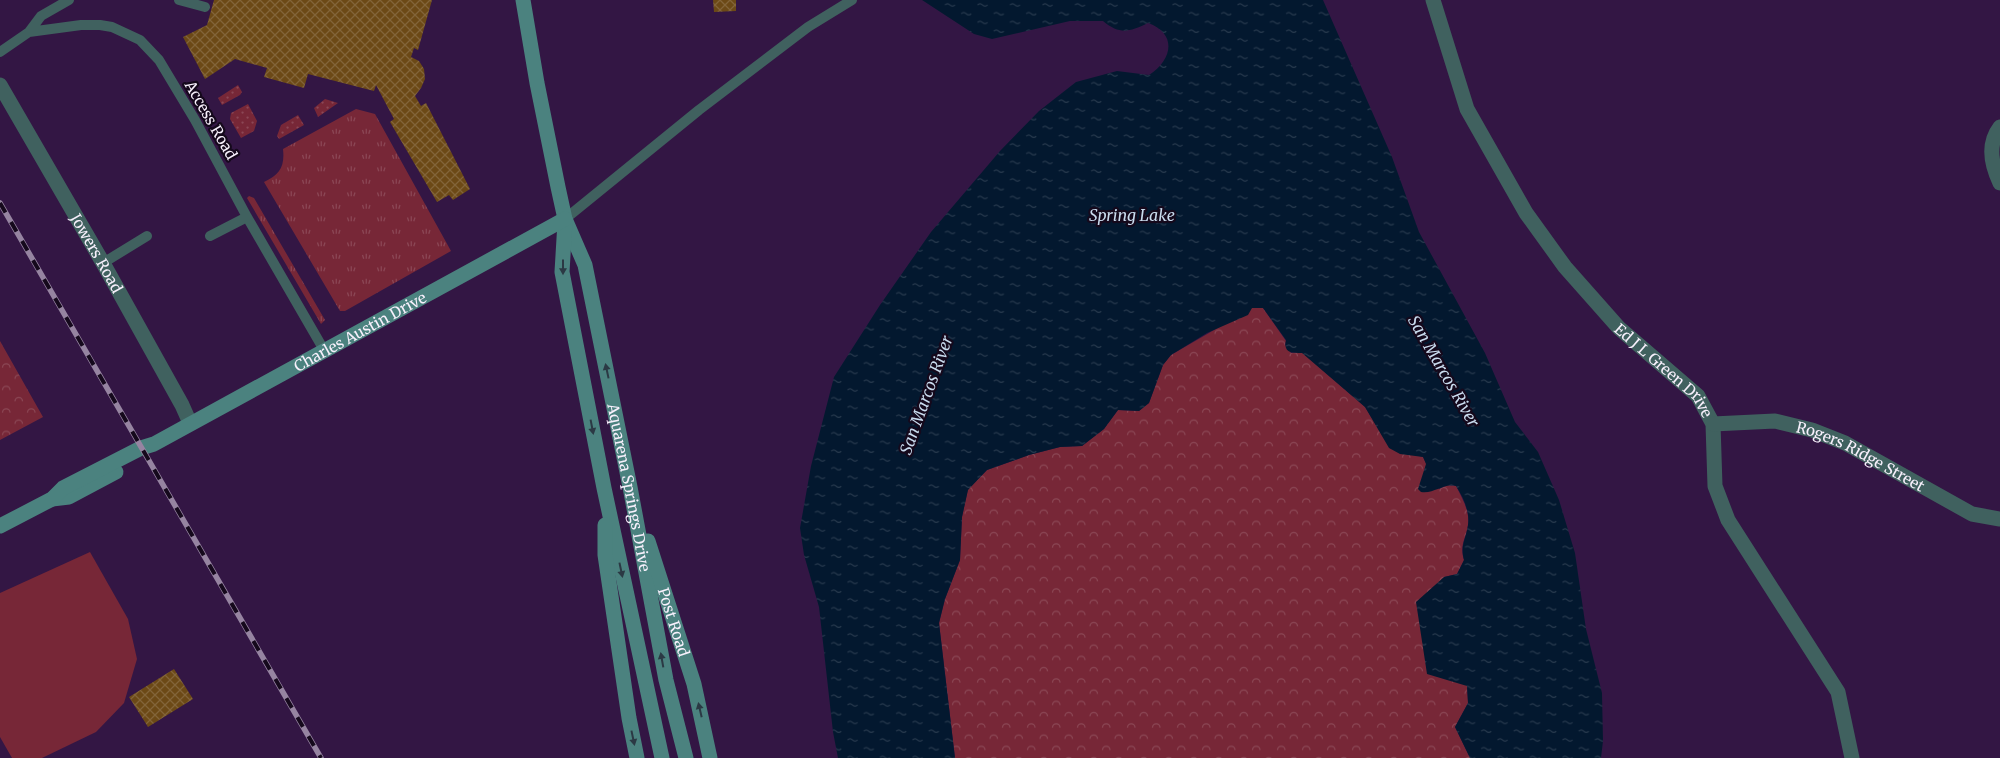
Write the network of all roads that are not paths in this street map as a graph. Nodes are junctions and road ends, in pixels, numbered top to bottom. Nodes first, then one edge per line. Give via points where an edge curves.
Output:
1 (68, 0) edge
2 (179, 0) edge
3 (523, 0) edge
4 (852, 0) edge
5 (1433, 0) edge
6 (205, 7) dead end
7 (29, 32) junction
8 (0, 52) edge
9 (0, 85) edge
10 (2000, 126) edge
11 (2000, 182) edge
12 (247, 217) junction
13 (565, 219) junction
14 (147, 236) dead end
15 (210, 236) dead end
16 (103, 263) junction
17 (324, 350) junction
18 (190, 422) junction
19 (1713, 424) junction
20 (604, 488) junction
21 (630, 488) junction
22 (2000, 519) edge
23 (0, 526) edge
24 (638, 758) edge
25 (662, 758) edge
26 (686, 758) edge
27 (710, 758) edge
28 (1852, 758) edge

1 - 7 lane via 41,16
2 - 6 lane
3 - 13 main road, Aquarena Springs Drive via 536,83
4 - 13 lane via 808,27 699,110
5 - 19 street, Ed J L Green Drive via 1467,109 1526,213 1566,267 1619,328 1698,396
7 - 8 lane, Access Road
7 - 12 lane, Access Road via 100,25 140,40 159,60
9 - 16 street, Jowers Road
10 - 11 street via 1994,135 1991,157
12 - 15 lane
12 - 17 lane, Access Road
13 - 17 main road, Charles Austin Drive
13 -> 20 main road, Aquarena Springs Drive via 562,272
21 -> 13 main road, Aquarena Springs Drive via 585,265
14 - 16 lane
16 - 18 street, Jowers Road
17 - 18 main road, Charles Austin Drive
18 - 23 main road, Charles Austin Drive via 154,444 146,456 69,497 52,499
19 - 22 street, Rogers Ridge Street via 1775,421 1812,430 1845,443 1972,514
19 - 28 street, Ed J L Green Drive via 1715,486 1728,520 1838,692
20 -> 24 main road via 605,555
20 -> 25 main road, Aquarena Springs Drive
26 -> 21 main road, Aquarena Springs Drive via 666,680
27 -> 21 main road, Post Road via 692,677

